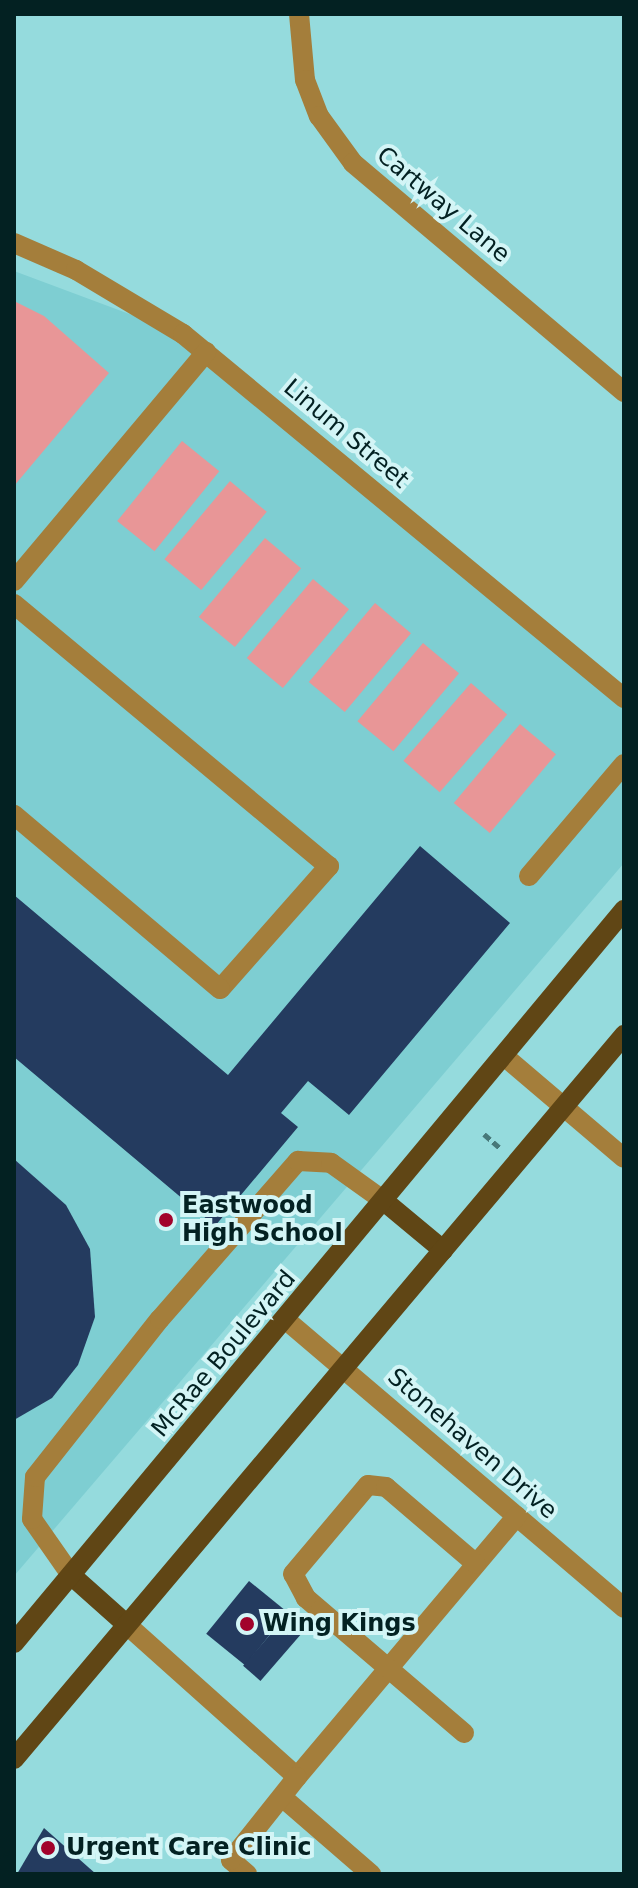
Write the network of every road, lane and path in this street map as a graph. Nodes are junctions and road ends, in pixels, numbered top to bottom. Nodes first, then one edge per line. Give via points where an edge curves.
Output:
1 (299, 14) edge
2 (14, 243) edge
3 (206, 352) junction
4 (624, 392) edge
5 (14, 581) edge
6 (14, 604) edge
7 (624, 698) edge
8 (624, 764) edge
9 (14, 815) edge
10 (529, 876) dead end
11 (624, 910) edge
12 (624, 1035) edge
13 (504, 1056) junction
14 (563, 1107) junction
15 (484, 1134) dead end
16 (504, 1152) dead end
17 (624, 1158) edge
18 (384, 1201) junction
19 (443, 1250) junction
20 (286, 1320) junction
21 (344, 1369) junction
22 (517, 1516) junction
23 (476, 1564) junction
24 (71, 1575) junction
25 (624, 1608) edge
26 (126, 1624) junction
27 (14, 1643) edge
28 (389, 1668) junction
29 (464, 1733) dead end
30 (14, 1759) edge
31 (297, 1777) junction
32 (282, 1797) junction
33 (247, 1874) edge
34 (371, 1874) edge

1 - 4 street, Cartway Lane via 305,80 319,116 353,163
2 - 3 street, Linum Street via 143,307
3 - 5 street
3 - 7 street, Linum Street
6 - 9 street via 329,866 220,989
8 - 10 street
11 - 13 main road, McRae Boulevard
12 - 14 main road
13 - 14 street
13 - 18 main road, McRae Boulevard
14 - 17 street
14 - 19 main road
15 - 16 path
18 - 19 main road
18 - 20 main road, McRae Boulevard
18 - 24 street via 331,1163 298,1161 160,1319 35,1477 32,1519
19 - 21 main road
20 - 21 street, Stonehaven Drive
20 - 24 main road, McRae Boulevard
21 - 22 street, Stonehaven Drive
21 - 26 main road
22 - 23 street
22 - 25 street, Stonehaven Drive
23 - 28 street
23 - 28 street via 386,1487 368,1485 299,1561 295,1585
24 - 26 main road
24 - 27 main road, McRae Boulevard
26 - 30 main road
26 - 31 street
28 - 29 street
28 - 31 street
31 - 32 street
32 - 33 street via 231,1860
32 - 34 street

